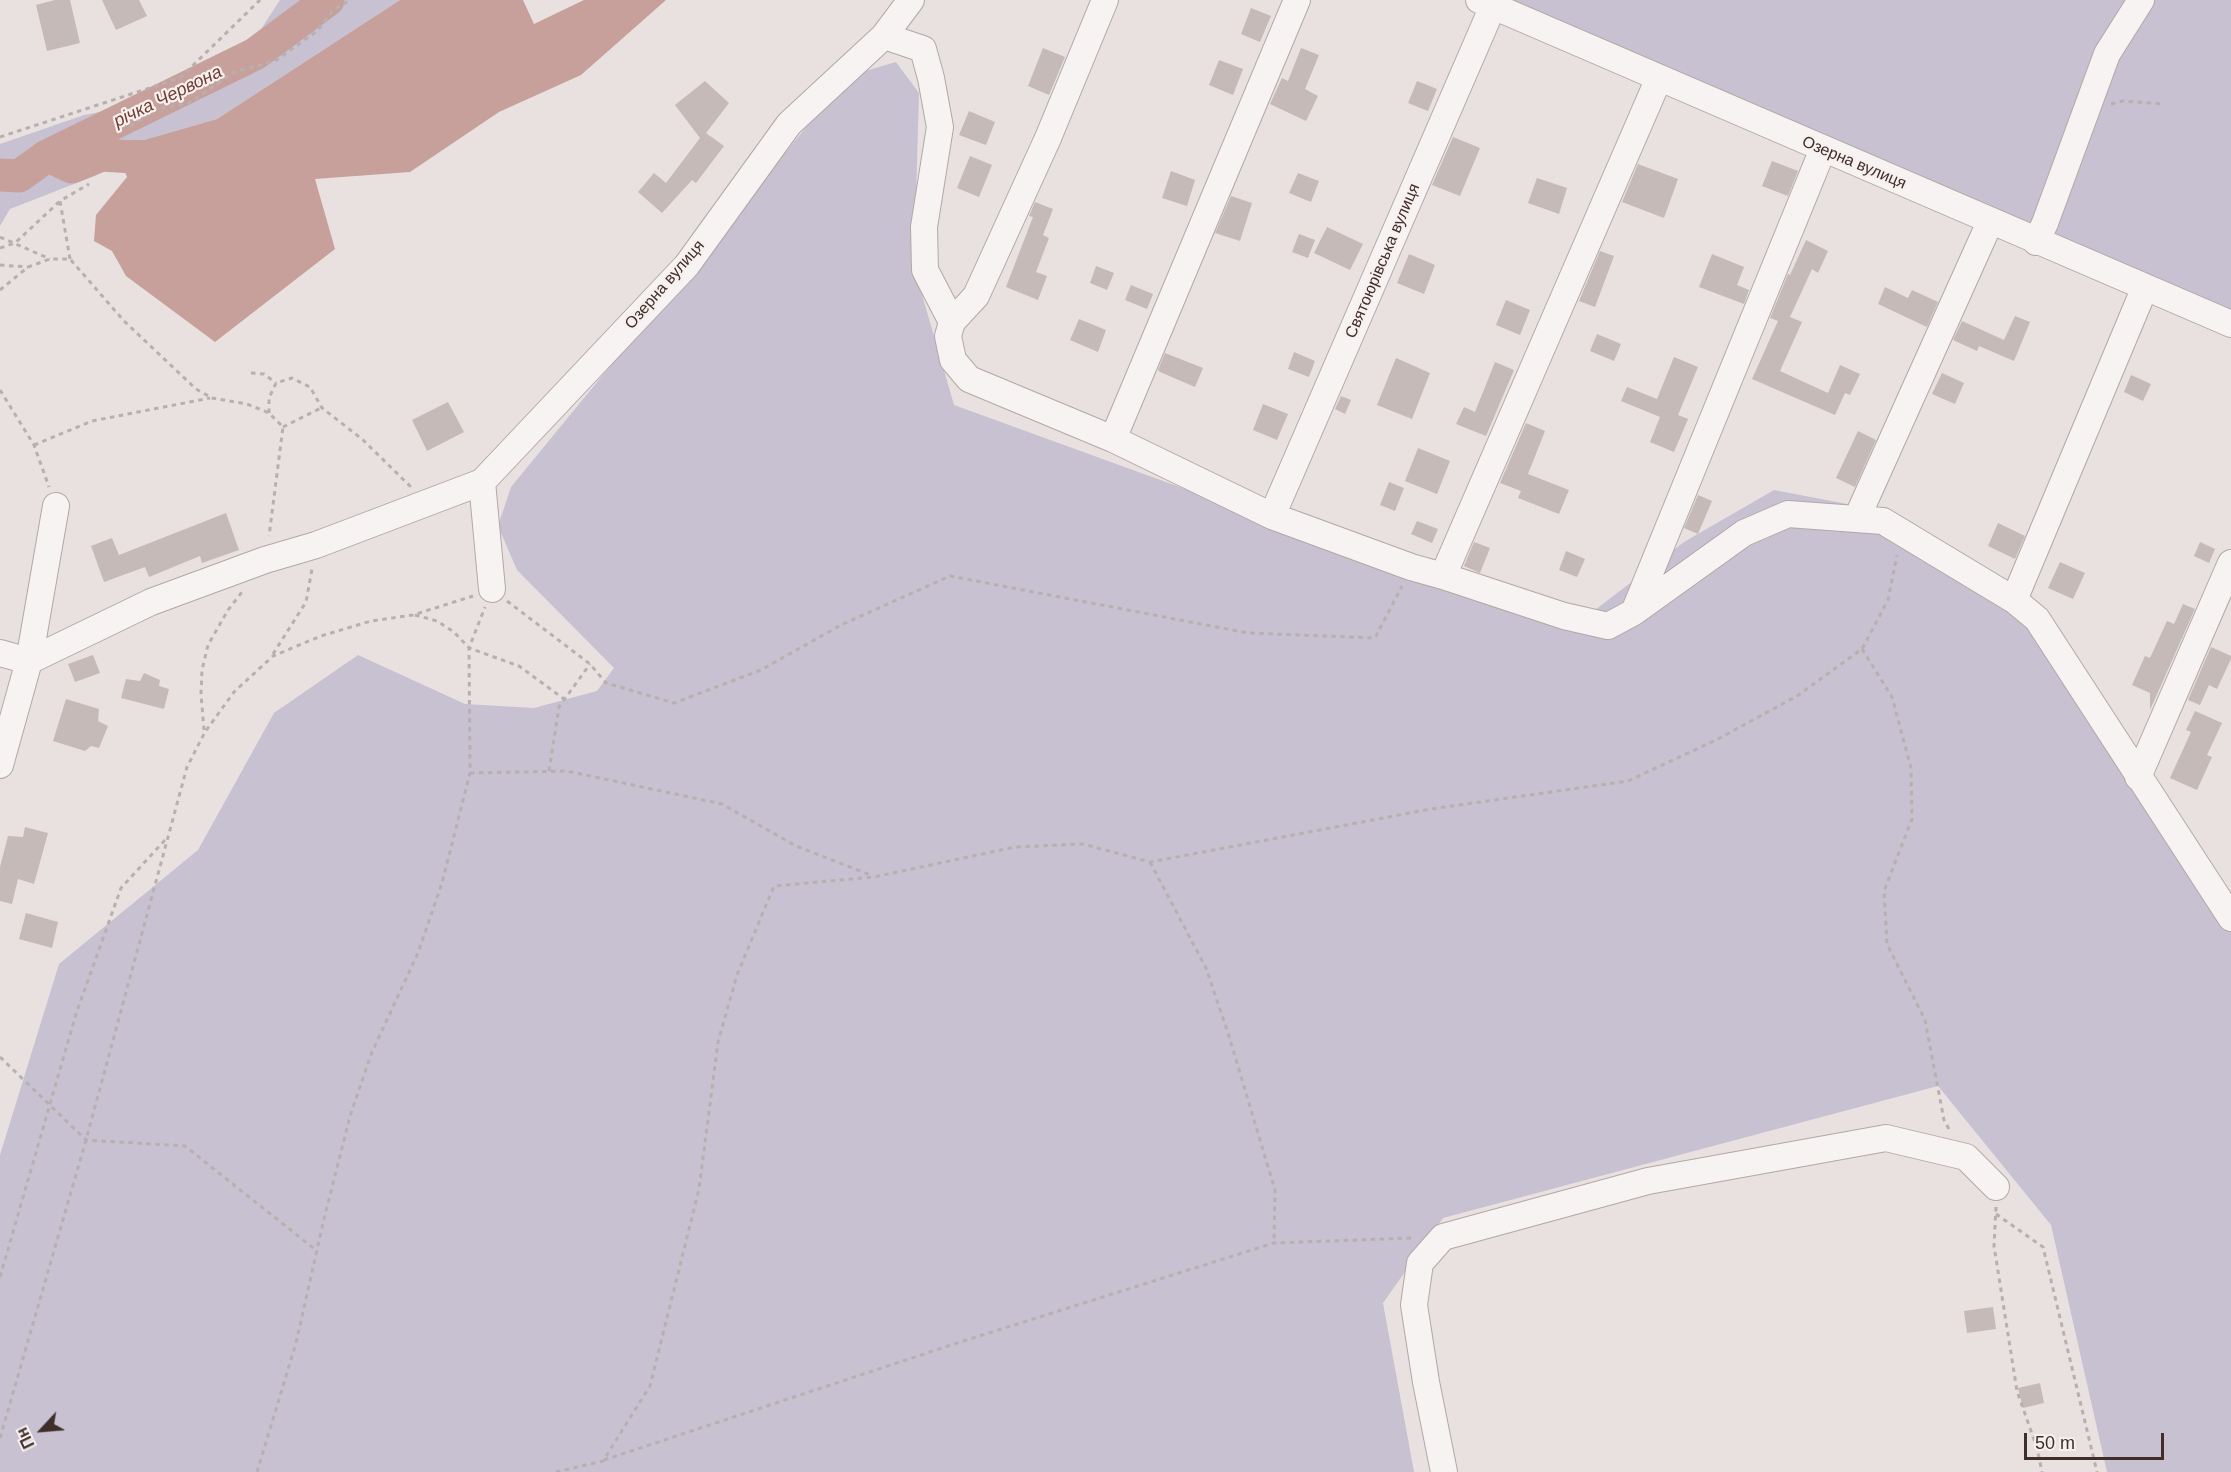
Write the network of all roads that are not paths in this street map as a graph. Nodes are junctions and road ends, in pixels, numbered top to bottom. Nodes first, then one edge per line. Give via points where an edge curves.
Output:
1 (911, 0) edge
2 (1106, 0) edge
3 (1297, 0) edge
4 (2141, 0) edge
5 (1486, 3) edge
6 (884, 36) junction
7 (1659, 78) junction
8 (1823, 149) junction
9 (1990, 222) junction
10 (2036, 242) junction
11 (2145, 287) junction
12 (952, 322) junction
13 (2231, 324) edge
14 (1113, 440) junction
15 (482, 482) junction
16 (56, 506) road end
17 (1272, 516) junction
18 (1857, 518) junction
19 (2231, 563) edge
20 (1443, 576) junction
21 (492, 589) road end
22 (2014, 600) junction
23 (1634, 612) junction
24 (0, 653) edge
25 (29, 662) junction
26 (0, 765) edge
27 (2138, 777) junction
28 (2231, 918) edge
29 (1996, 1187) road end
30 (1444, 1472) edge

1 - 6 street, Озерна вулиця
2 - 12 street via 976,296
3 - 14 street
4 - 10 street via 2107,54
5 - 7 street, Озерна вулиця
5 - 17 street, Святоюрівська вулиця
6 - 12 street via 923,49 931,78 939,127 924,228 925,270
6 - 15 street, Озерна вулиця via 789,124 687,265
7 - 8 street, Озерна вулиця
7 - 20 street
8 - 9 street, Озерна вулиця
8 - 23 street
9 - 10 street, Озерна вулиця
9 - 18 street
10 - 11 street, Озерна вулиця
11 - 13 street, Озерна вулиця
11 - 22 street
12 - 14 street via 948,336 953,360 969,379
14 - 17 street
15 - 21 street
15 - 25 street via 151,602
16 - 25 street
17 - 20 street
18 - 22 street via 1883,521
18 - 23 street via 1788,514 1744,533
19 - 27 street
20 - 23 street via 1564,616 1608,626
22 - 27 street via 2037,619
24 - 25 street
25 - 26 street
27 - 28 street
29 - 30 street via 1966,1157 1886,1138 1648,1181 1443,1237 1420,1263 1414,1305

